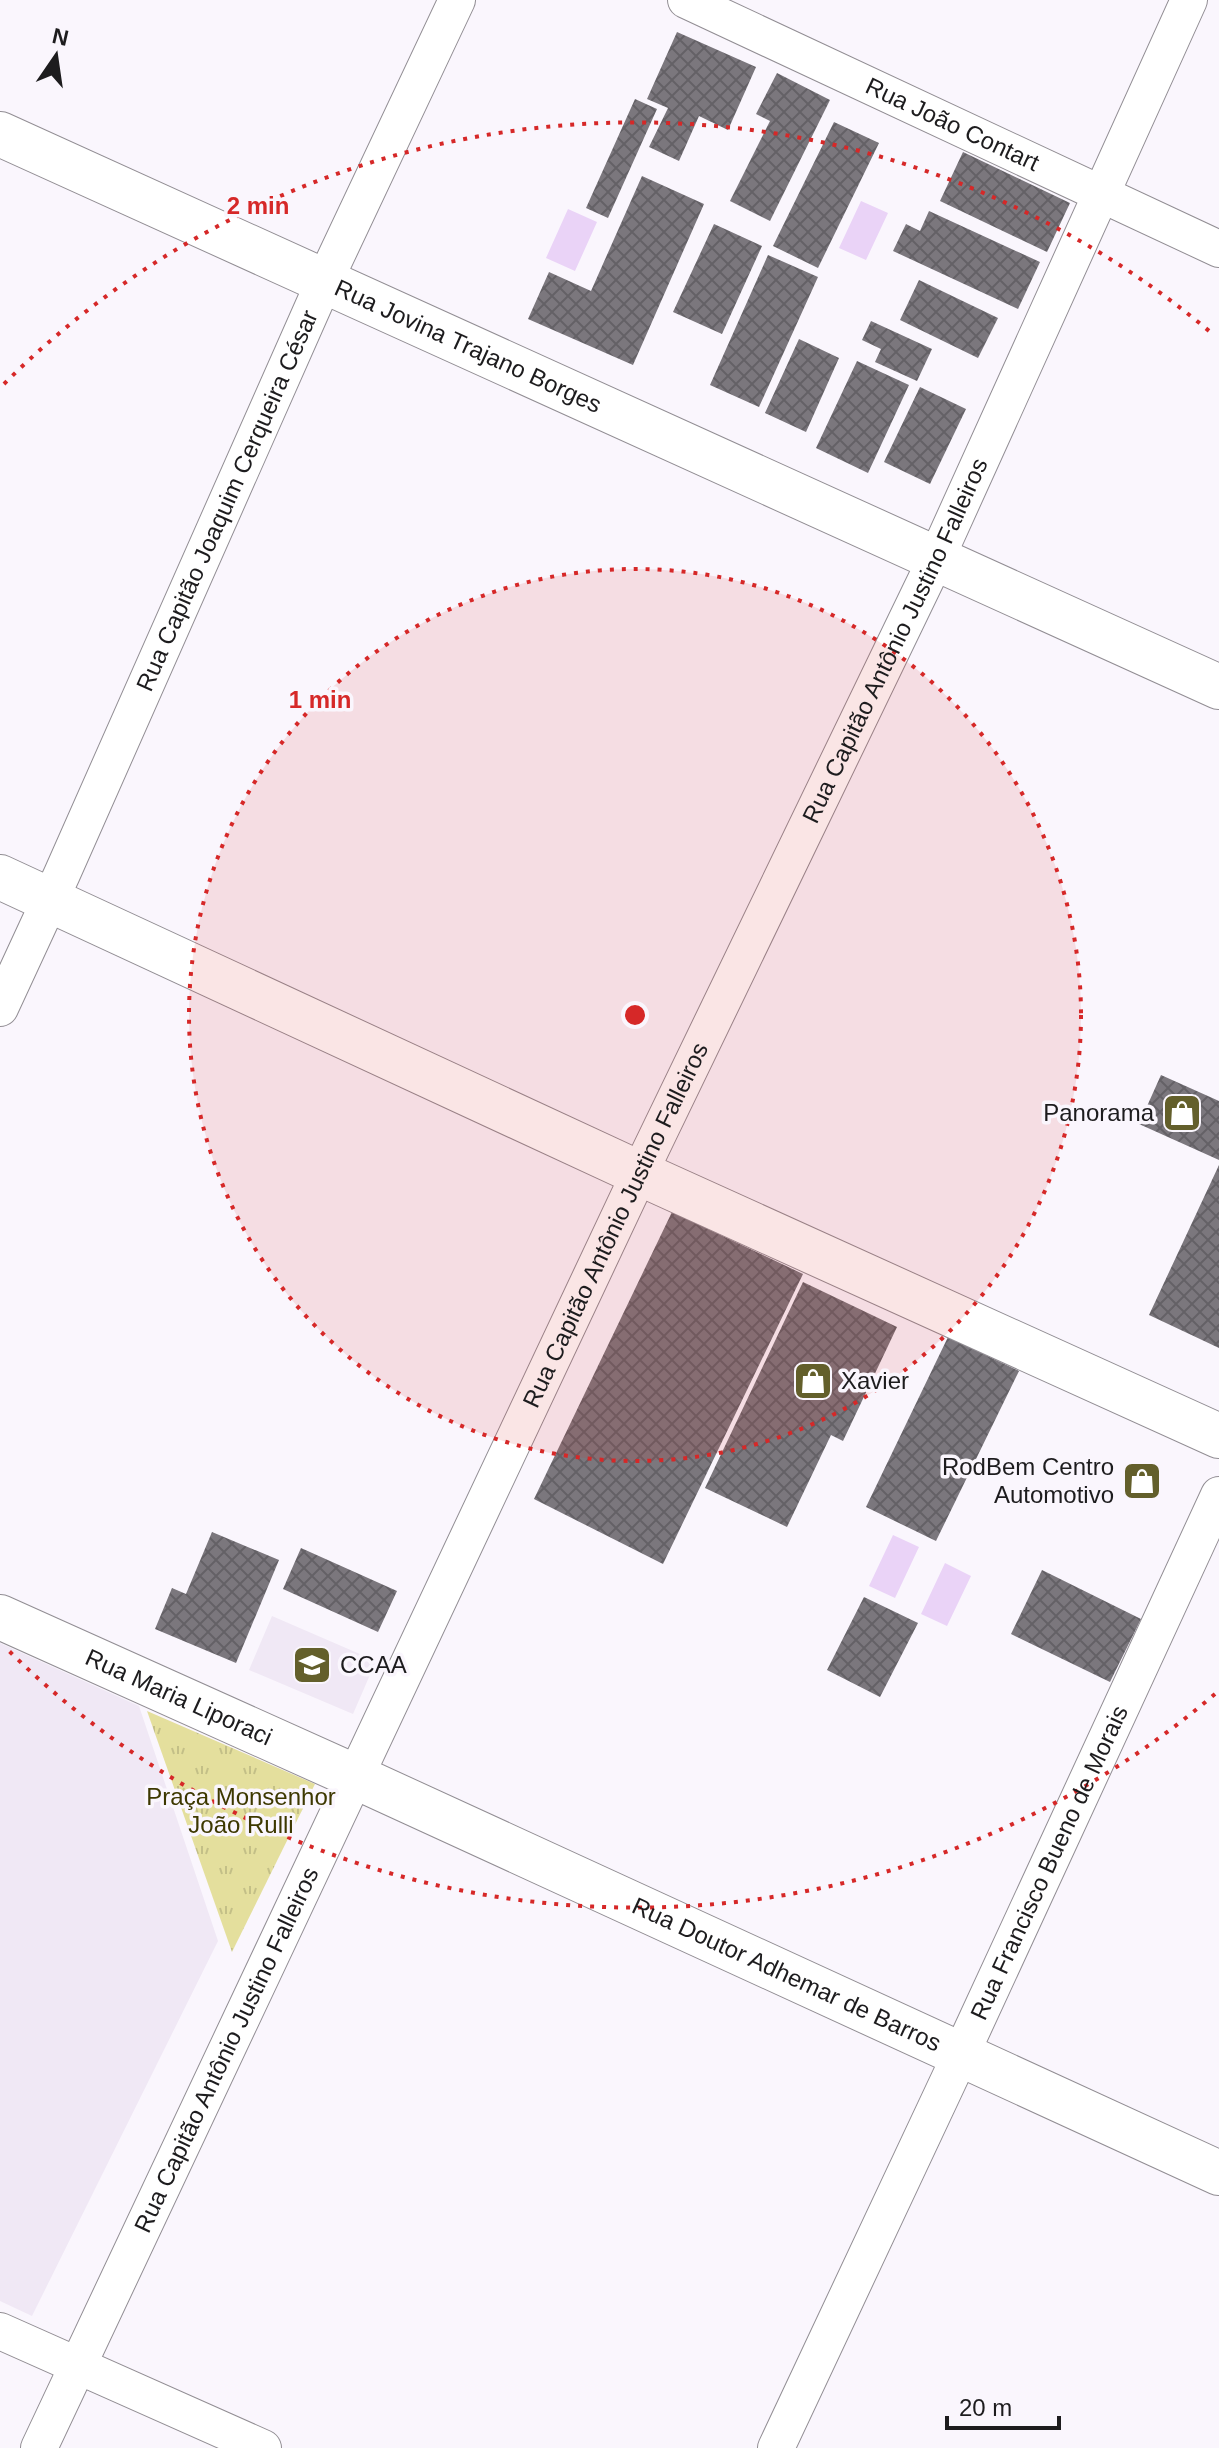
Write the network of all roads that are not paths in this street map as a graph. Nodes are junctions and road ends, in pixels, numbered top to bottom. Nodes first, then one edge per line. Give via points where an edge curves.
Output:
1 (457, 0) edge
2 (686, 0) edge
3 (1189, 0) edge
4 (0, 134) edge
5 (1101, 195) junction
6 (1219, 249) edge
7 (324, 282) junction
8 (936, 559) junction
9 (1219, 687) edge
10 (0, 846) edge
11 (0, 877) edge
12 (56, 887) junction
13 (0, 1008) edge
14 (646, 1162) junction
15 (1219, 1404) edge
16 (1219, 1436) edge
17 (1219, 1495) edge
18 (0, 1617) edge
19 (356, 1777) junction
20 (961, 2054) junction
21 (1219, 2173) edge
22 (0, 2331) edge
23 (78, 2365) junction
24 (39, 2448) edge
25 (263, 2448) edge
26 (776, 2448) edge

1 - 7 street, Rua Capitão Joaquim Cerqueira César
2 - 5 street, Rua João Contart
3 - 5 street, Rua Capitão Antônio Justino Falleiros
4 - 7 street, Rua Jovina Trajano Borges
5 - 6 street, Rua João Contart
5 - 8 street, Rua Capitão Antônio Justino Falleiros
7 - 8 street, Rua Jovina Trajano Borges
7 - 12 street, Rua Capitão Joaquim Cerqueira César
8 - 9 street, Rua Jovina Trajano Borges
8 - 14 street, Rua Capitão Antônio Justino Falleiros
10 - 12 street
11 - 12 street
12 - 13 street, Rua Capitão Joaquim Cerqueira César
12 - 14 street
14 - 15 street
14 - 16 street
14 - 19 street, Rua Capitão Antônio Justino Falleiros
17 - 20 street, Rua Francisco Bueno de Morais
18 - 19 street, Rua Maria Liporaci
19 - 20 street, Rua Doutor Adhemar de Barros
19 - 23 street, Rua Capitão Antônio Justino Falleiros
20 - 21 street, Rua Doutor Adhemar de Barros
20 - 26 street, Rua Francisco Bueno de Morais
22 - 23 street
23 - 24 street, Rua Capitão Antônio Justino Falleiros
23 - 25 street

